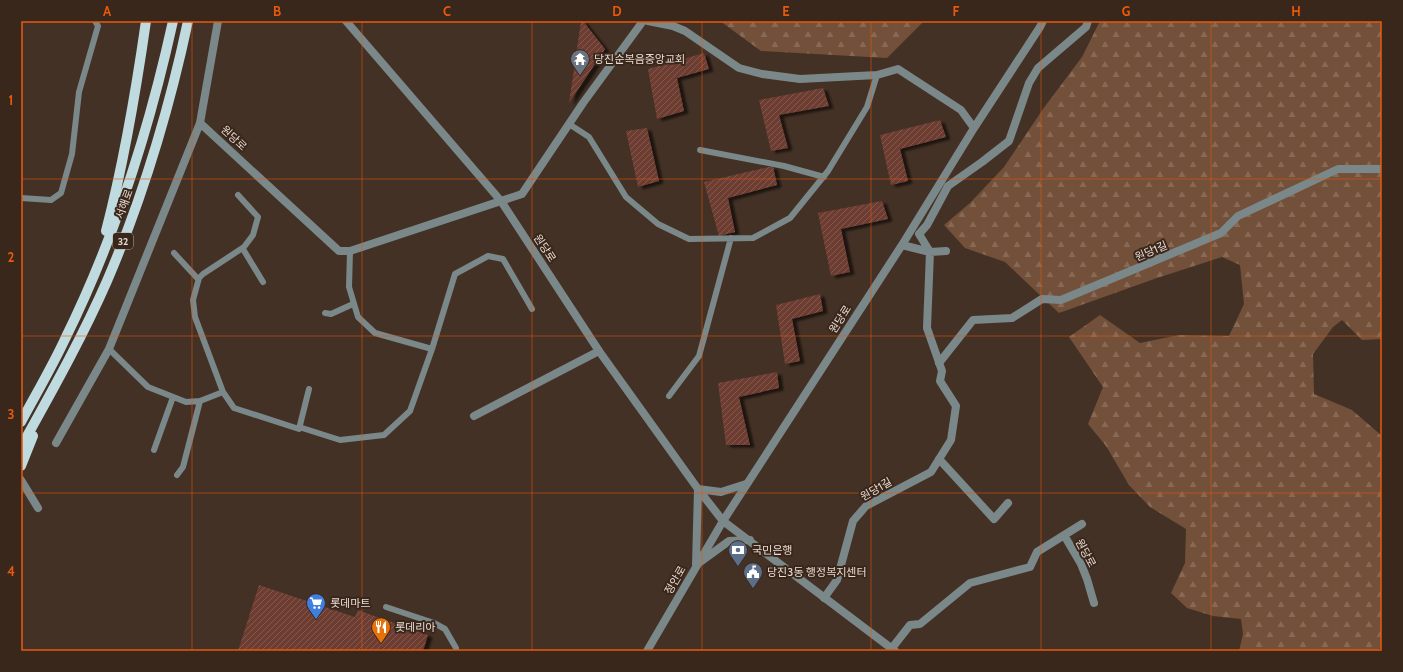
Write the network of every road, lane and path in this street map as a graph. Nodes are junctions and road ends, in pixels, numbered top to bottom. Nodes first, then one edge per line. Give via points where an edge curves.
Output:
1 (94, 21) edge
2 (146, 21) edge
3 (173, 21) edge
4 (188, 21) edge
5 (218, 21) edge
6 (346, 21) edge
7 (643, 21) edge
8 (648, 21) edge
9 (1043, 21) edge
10 (1088, 21) edge
11 (877, 75) junction
12 (200, 123) junction
13 (569, 124) junction
14 (974, 128) junction
15 (700, 150) dead end
16 (1382, 169) edge
17 (824, 177) junction
18 (238, 195) dead end
19 (21, 198) edge
20 (501, 201) junction
21 (731, 238) junction
22 (902, 245) junction
23 (244, 247) junction
24 (350, 251) junction
25 (946, 251) dead end
26 (930, 252) junction
27 (174, 253) dead end
28 (199, 278) junction
29 (263, 282) dead end
30 (90, 284) junction
31 (353, 304) junction
32 (532, 309) dead end
33 (325, 314) dead end
34 (109, 349) junction
35 (432, 349) junction
36 (599, 351) junction
37 (939, 363) junction
38 (54, 387) junction
39 (309, 389) dead end
40 (222, 392) junction
41 (669, 396) dead end
42 (173, 397) junction
43 (200, 401) junction
44 (31, 404) junction
45 (474, 416) dead end
46 (21, 418) edge
47 (21, 422) edge
48 (299, 427) junction
49 (56, 443) dead end
50 (21, 447) edge
51 (154, 450) dead end
52 (939, 459) junction
53 (21, 466) edge
54 (177, 475) dead end
55 (21, 480) edge
56 (746, 484) junction
57 (698, 489) junction
58 (1008, 503) dead end
59 (38, 508) dead end
60 (723, 521) junction
61 (1082, 524) dead end
62 (1064, 535) junction
63 (750, 540) junction
64 (696, 565) junction
65 (824, 598) junction
66 (1094, 603) dead end
67 (386, 607) dead end
68 (893, 650) edge
69 (456, 651) edge
70 (647, 651) edge

1 - 19 lane via 98,26 79,92 72,154 61,193 51,200
2 - 30 main road via 119,173
3 - 30 main road, 서해로 / 32 via 154,101 131,178
4 - 38 main road, 서해로 / 32 via 150,168 107,281
5 - 12 street
6 - 20 street, 원당로
7 - 13 street
8 - 11 street via 686,31 739,68 762,74 800,79
9 - 14 street, 원당로
10 - 26 street via 1086,27 1038,68 1029,83 1009,141 948,186 927,225 919,234
11 - 14 street via 898,69 961,110
11 - 17 lane via 867,107
12 - 24 street, 원당로 via 339,250
12 - 34 street
13 - 20 street via 522,194
13 - 21 lane via 589,137 626,197 658,224 689,239
14 - 22 street, 원당로
15 - 17 lane via 784,166
16 - 37 street, 원당1길 via 1338,169 1238,216 1221,233 1061,300 1042,299 1012,318 973,320
17 - 21 lane via 790,218 753,238
18 - 23 lane via 258,216 254,235
20 - 24 street
20 - 36 street, 원당로
21 - 41 lane via 699,356
22 - 26 street
22 - 56 street, 원당로
23 - 28 lane
23 - 29 lane
24 - 31 lane via 349,287
25 - 26 street
26 - 37 street, 원당1길 via 927,328
27 - 28 lane
28 - 40 lane via 193,300 194,317
30 - 44 main road, 서해로 / 32 via 66,338
31 - 33 lane
31 - 35 lane via 358,318 375,333
32 - 35 lane via 503,259 488,256 455,274
34 - 42 lane via 148,387
34 - 49 street
35 - 48 lane via 410,411 384,435 340,440
36 - 45 street
36 - 57 street, 원당로
37 - 52 street, 원당1길 via 942,371 940,381 956,406 951,440
38 - 50 main road, 서해로 / 32
38 - 53 main road
39 - 48 lane
40 - 43 lane
40 - 48 lane via 234,408
42 - 43 lane via 186,402
42 - 51 lane
43 - 54 lane via 183,467
44 - 46 main road
44 - 47 main road, 서해로 / 32
52 - 58 street via 994,519
52 - 65 street, 원당1길 via 930,472 866,506 853,521 837,580
55 - 59 street
56 - 57 street via 721,492
56 - 60 street, 원당로
57 - 60 street, 원당로
57 - 64 street
60 - 63 street, 원당로
60 - 64 street, 정안로
61 - 62 street
62 - 66 street, 원당로 via 1081,564
62 - 68 street, 원당로 via 1037,552 1030,567 970,583 920,624 910,625
63 - 64 street via 729,541
63 - 65 street, 원당로
64 - 70 street, 정안로
65 - 68 street, 원당로
67 - 69 lane via 434,623 445,630

